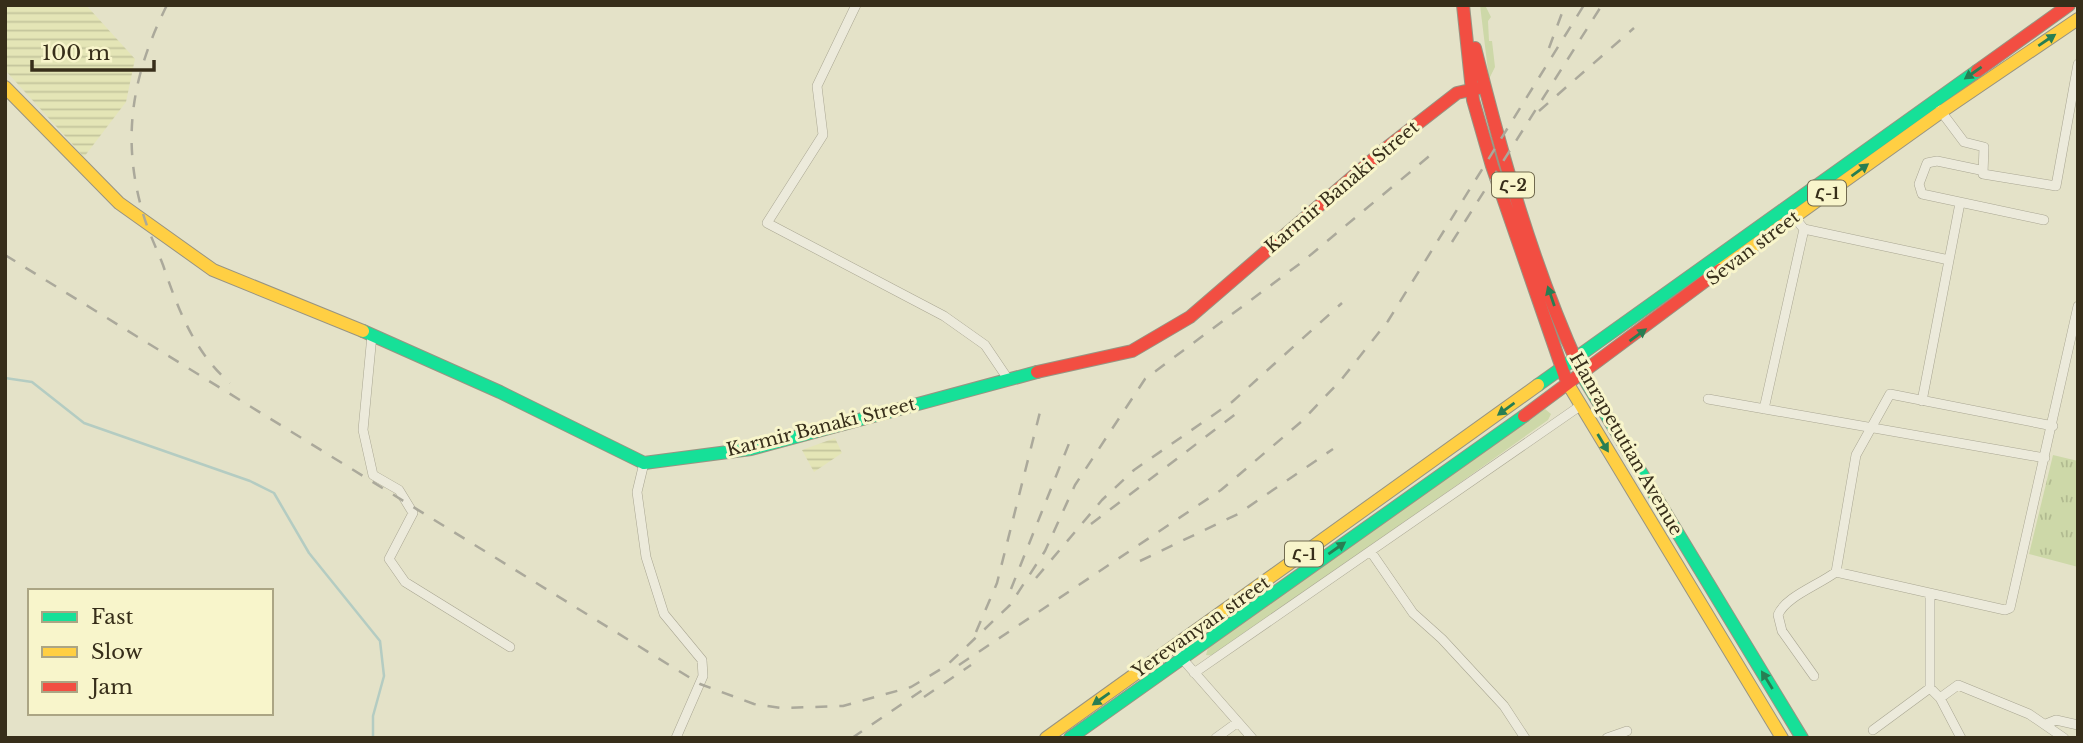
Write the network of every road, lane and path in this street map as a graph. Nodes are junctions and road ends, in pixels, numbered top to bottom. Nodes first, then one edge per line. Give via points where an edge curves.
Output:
1 (856, 5) edge
2 (1463, 5) edge
3 (1472, 5) edge
4 (2069, 5) edge
5 (2078, 19) edge
6 (2078, 64) edge
7 (5, 87) edge
8 (1476, 92) junction
9 (1937, 107) junction
10 (1980, 170) junction
11 (1960, 203) junction
12 (1794, 217) junction
13 (2044, 220) dead end
14 (1804, 229) junction
15 (1949, 260) junction
16 (2078, 306) edge
17 (372, 335) junction
18 (1576, 360) junction
19 (1561, 370) junction
20 (1582, 375) junction
21 (1007, 379) junction
22 (1568, 384) junction
23 (1709, 399) dead end
24 (1922, 401) junction
25 (1580, 406) junction
26 (1764, 409) junction
27 (2053, 426) junction
28 (1871, 429) junction
29 (2045, 458) junction
30 (645, 463) junction
31 (1371, 552) junction
32 (1836, 572) junction
33 (1930, 594) junction
34 (510, 648) dead end
35 (1174, 648) junction
36 (1182, 659) junction
37 (1195, 673) junction
38 (1814, 676) dead end
39 (1930, 688) junction
40 (1940, 698) junction
41 (1238, 722) junction
42 (2046, 724) junction
43 (2078, 725) edge
44 (1873, 730) dead end
45 (1627, 731) dead end
46 (676, 738) edge
47 (1046, 738) edge
48 (1070, 738) edge
49 (1216, 738) edge
50 (1252, 738) edge
51 (1525, 738) edge
52 (1607, 738) edge
53 (1782, 738) edge
54 (1802, 738) edge
55 (1961, 738) edge
56 (2064, 738) edge

1 - 21 street via 817,86 823,135 767,223 944,316 985,345
2 - 8 main road, Հ-2
3 - 8 main road, Hanrapetutian Avenue / Հ-2
4 -> 9 main road, Sevan street / Հ-1
9 -> 5 main road, Sevan street / Հ-1
6 - 10 street via 2056,186
7 - 17 main road via 119,203 213,270
18 -> 8 main road, Hanrapetutian Avenue / Հ-2
8 - 19 main road, Hanrapetutian Avenue / Հ-2 via 1492,166
8 - 21 main road, Karmir Banaki Street via 1457,93 1385,149 1190,317 1132,351
9 - 10 street via 1964,142 1984,147
12 -> 9 main road, Sevan street / Հ-1
9 - 18 main road, Sevan street / Հ-1
10 - 11 street via 1937,161 1923,167 1922,194
11 - 13 street
11 - 15 street
12 - 14 street
20 -> 12 main road, Sevan street / Հ-1
14 - 15 street
14 - 26 street
15 - 24 street
16 - 27 street
17 - 30 main road
17 - 34 street via 363,430 373,475 399,490 412,513 389,559 405,582
18 - 19 main road, Sevan street / Հ-1
18 - 20 main road, Hanrapetutian Avenue / Հ-2
19 - 22 main road, Hanrapetutian Avenue / Հ-2
19 -> 35 main road, Yerevanyan street / Հ-1
20 - 22 main road, Sevan street / Հ-1
54 -> 20 main road, Hanrapetutian Avenue
21 - 30 main road, Karmir Banaki Street via 751,449
22 - 25 main road, Hanrapetutian Avenue
36 -> 22 main road, Yerevanyan street / Հ-1
23 - 26 street
24 - 27 street
24 - 28 street via 1890,394
25 - 31 street
25 -> 53 main road, Hanrapetutian Avenue
26 - 28 street
27 - 29 street
28 - 29 street
28 - 32 street via 1856,455
29 - 33 street via 2010,608
30 - 46 street via 637,492 646,558 664,614 702,660 704,676
31 - 37 street
31 - 51 street via 1413,613 1504,706
32 - 33 street
32 - 38 street via 1786,601 1778,615 1782,631
33 - 39 street
35 - 36 street
35 -> 47 main road, Yerevanyan street / Հ-1
36 - 37 street
36 - 48 main road, Yerevanyan street / Հ-1
37 - 41 street
39 - 40 street
39 - 44 street
40 - 42 street via 1958,685
40 - 55 street
41 - 49 street
41 - 50 street
42 - 43 street via 2056,720
42 - 56 street
45 - 52 street

